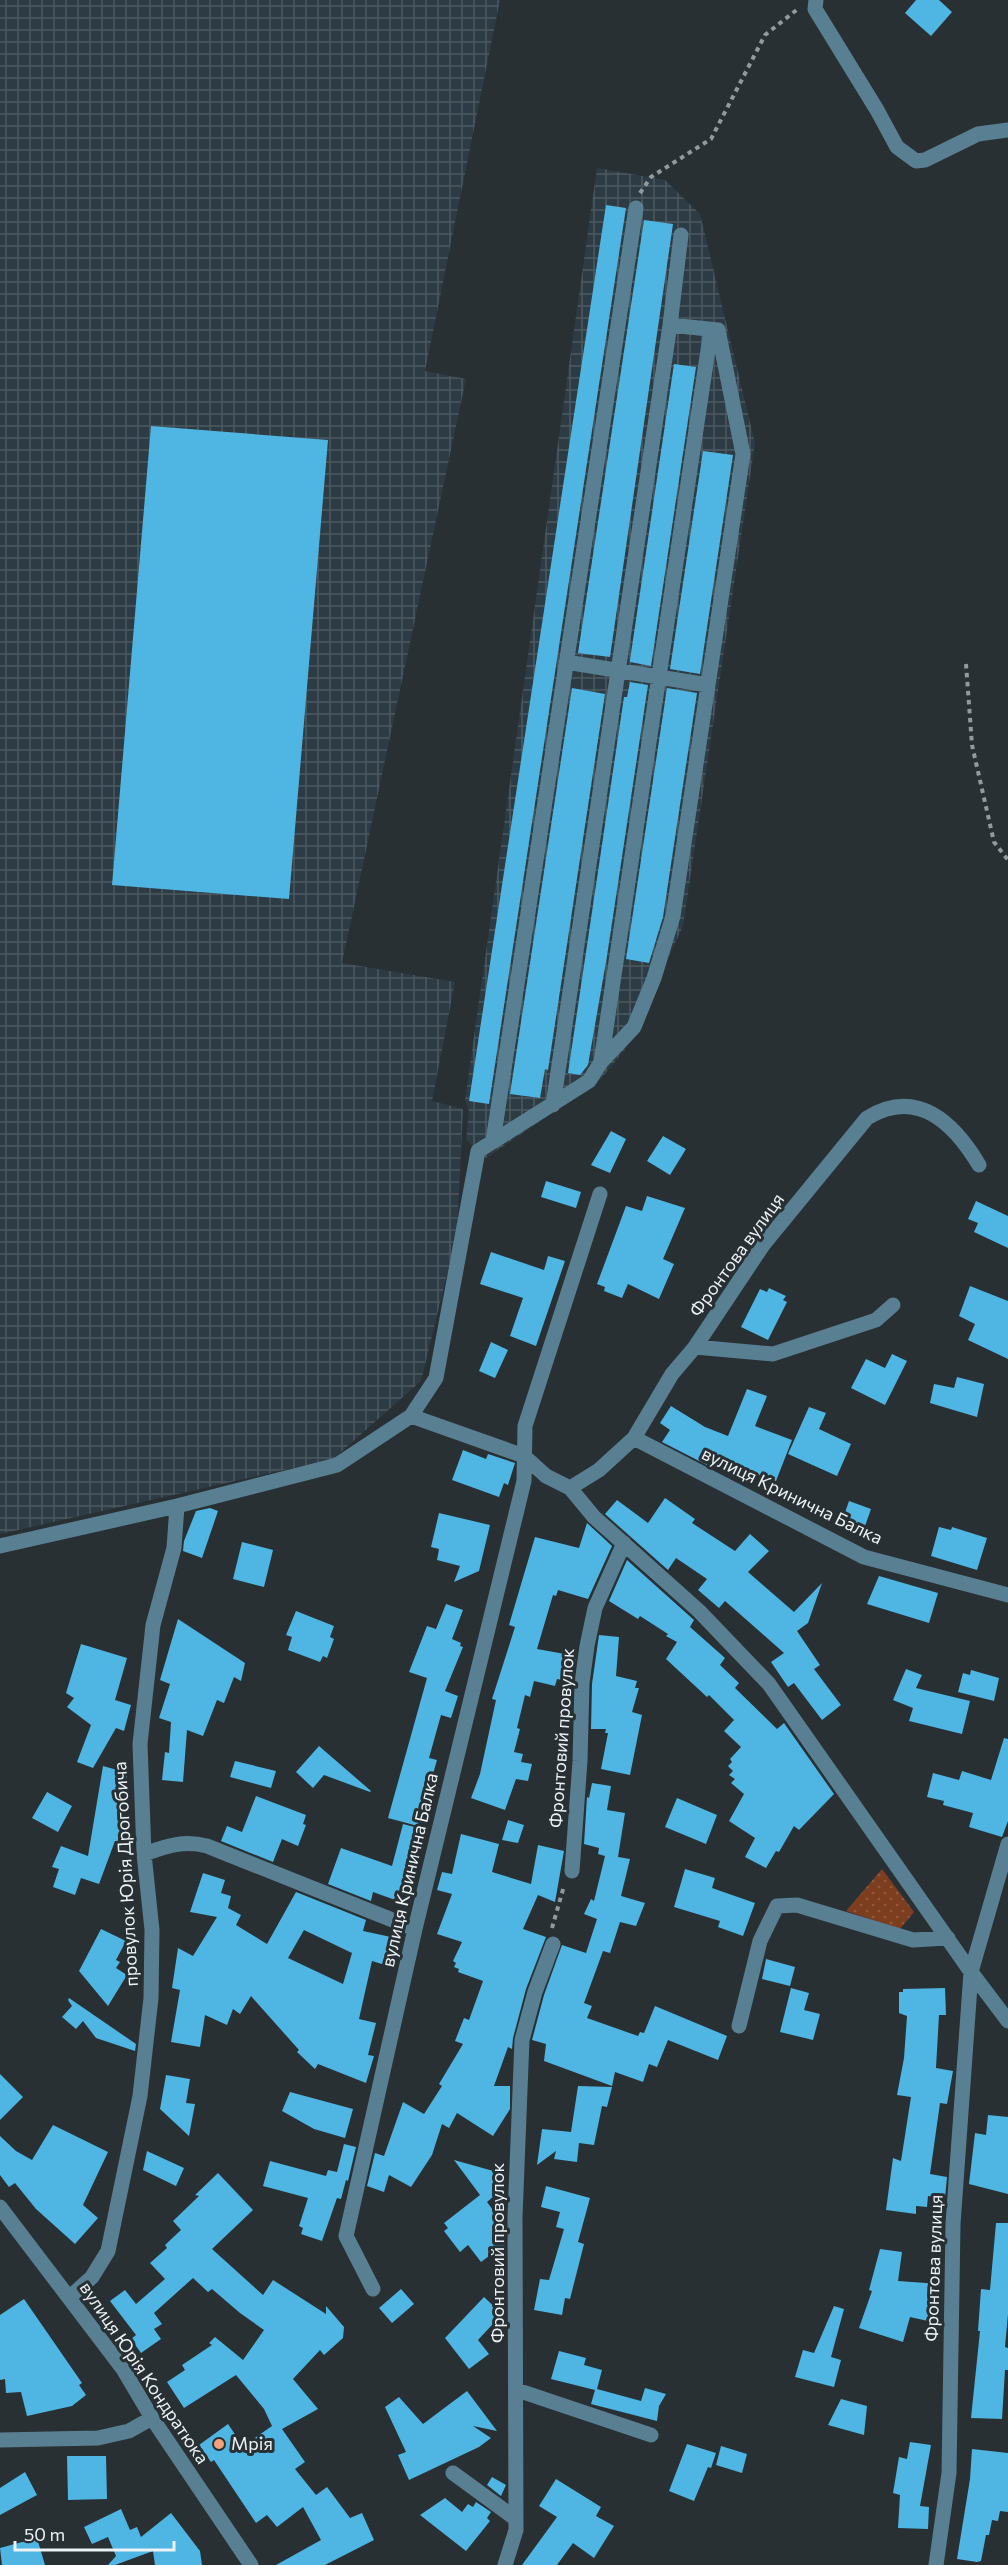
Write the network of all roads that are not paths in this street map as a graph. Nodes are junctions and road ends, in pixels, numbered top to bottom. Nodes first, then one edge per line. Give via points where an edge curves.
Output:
1 (816, 0) edge
2 (1008, 130) edge
3 (636, 208) road end
4 (681, 235) dead end
5 (670, 325) junction
6 (711, 330) junction
7 (566, 662) junction
8 (618, 670) junction
9 (659, 677) junction
10 (708, 685) junction
11 (601, 1062) junction
12 (553, 1105) junction
13 (492, 1141) junction
14 (979, 1165) dead end
15 (600, 1194) dead end
16 (893, 1305) dead end
17 (695, 1347) junction
18 (411, 1416) junction
19 (634, 1438) junction
20 (524, 1456) junction
21 (570, 1488) junction
22 (177, 1506) junction
23 (624, 1543) junction
24 (0, 1546) edge
25 (1008, 1595) edge
26 (1008, 1844) edge
27 (144, 1854) junction
28 (572, 1871) road end
29 (415, 1929) junction
30 (948, 1938) junction
31 (553, 1944) road end
32 (971, 1972) junction
33 (1008, 2021) edge
34 (739, 2026) dead end
35 (0, 2206) edge
36 (373, 2289) dead end
37 (70, 2297) junction
38 (517, 2390) junction
39 (152, 2418) junction
40 (651, 2435) dead end
41 (0, 2439) edge
42 (453, 2473) dead end
43 (516, 2519) junction
44 (251, 2565) edge
45 (505, 2565) edge
46 (936, 2565) edge

1 - 2 street via 815,9 897,147 916,161 978,134
3 - 7 street
4 - 5 street
5 - 6 street
5 - 8 street
6 - 9 street
6 - 10 street via 718,330 743,454
7 - 8 street
7 - 13 street
8 - 9 street
8 - 12 street
9 - 10 street
9 - 11 street
10 - 11 street via 673,916 634,1027
11 - 12 street via 589,1082
12 - 13 street
13 - 18 street via 478,1151 436,1378
14 - 17 street, Фронтова вулиця via 964,1141 929,1112 904,1105 867,1118 763,1245
15 - 20 street, вулиця Кринична Балка via 525,1426
16 - 17 street via 876,1320 773,1354
17 - 19 street, Фронтова вулиця via 672,1374
18 - 20 street
18 - 22 street via 337,1465
19 - 21 street, Фронтова вулиця via 599,1470
19 - 25 street, вулиця Кринична Балка via 864,1557
20 - 21 street via 546,1476
20 - 29 street, вулиця Кринична Балка via 524,1480
21 - 23 street via 594,1517
22 - 24 street
22 - 27 street, провулок Юрія Дрогобича via 174,1548 153,1625 140,1744
23 - 28 street, Фронтовий провулок via 596,1608 586,1646
23 - 30 street via 699,1611 769,1684
26 - 32 street, Фронтова вулиця
27 - 29 street via 173,1843 207,1846
27 - 37 street, провулок Юрія Дрогобича via 152,1930 151,1998 140,2096 108,2251 92,2277
29 - 36 street, вулиця Кринична Балка via 346,2236
30 - 32 street
30 - 34 street via 913,1940 797,1905 777,1906 760,1941
31 - 38 street, Фронтовий провулок via 522,2040 515,2217
32 - 33 street
32 - 46 street, Фронтова вулиця via 953,2224 949,2473
35 - 37 street, вулиця Юрія Кондратюка
37 - 39 street, вулиця Юрія Кондратюка via 123,2369
38 - 40 street
38 - 43 street, Фронтовий провулок
39 - 41 street via 129,2431 98,2438
39 - 44 street, вулиця Юрія Кондратюка
42 - 43 street
43 - 45 street, Фронтовий провулок

